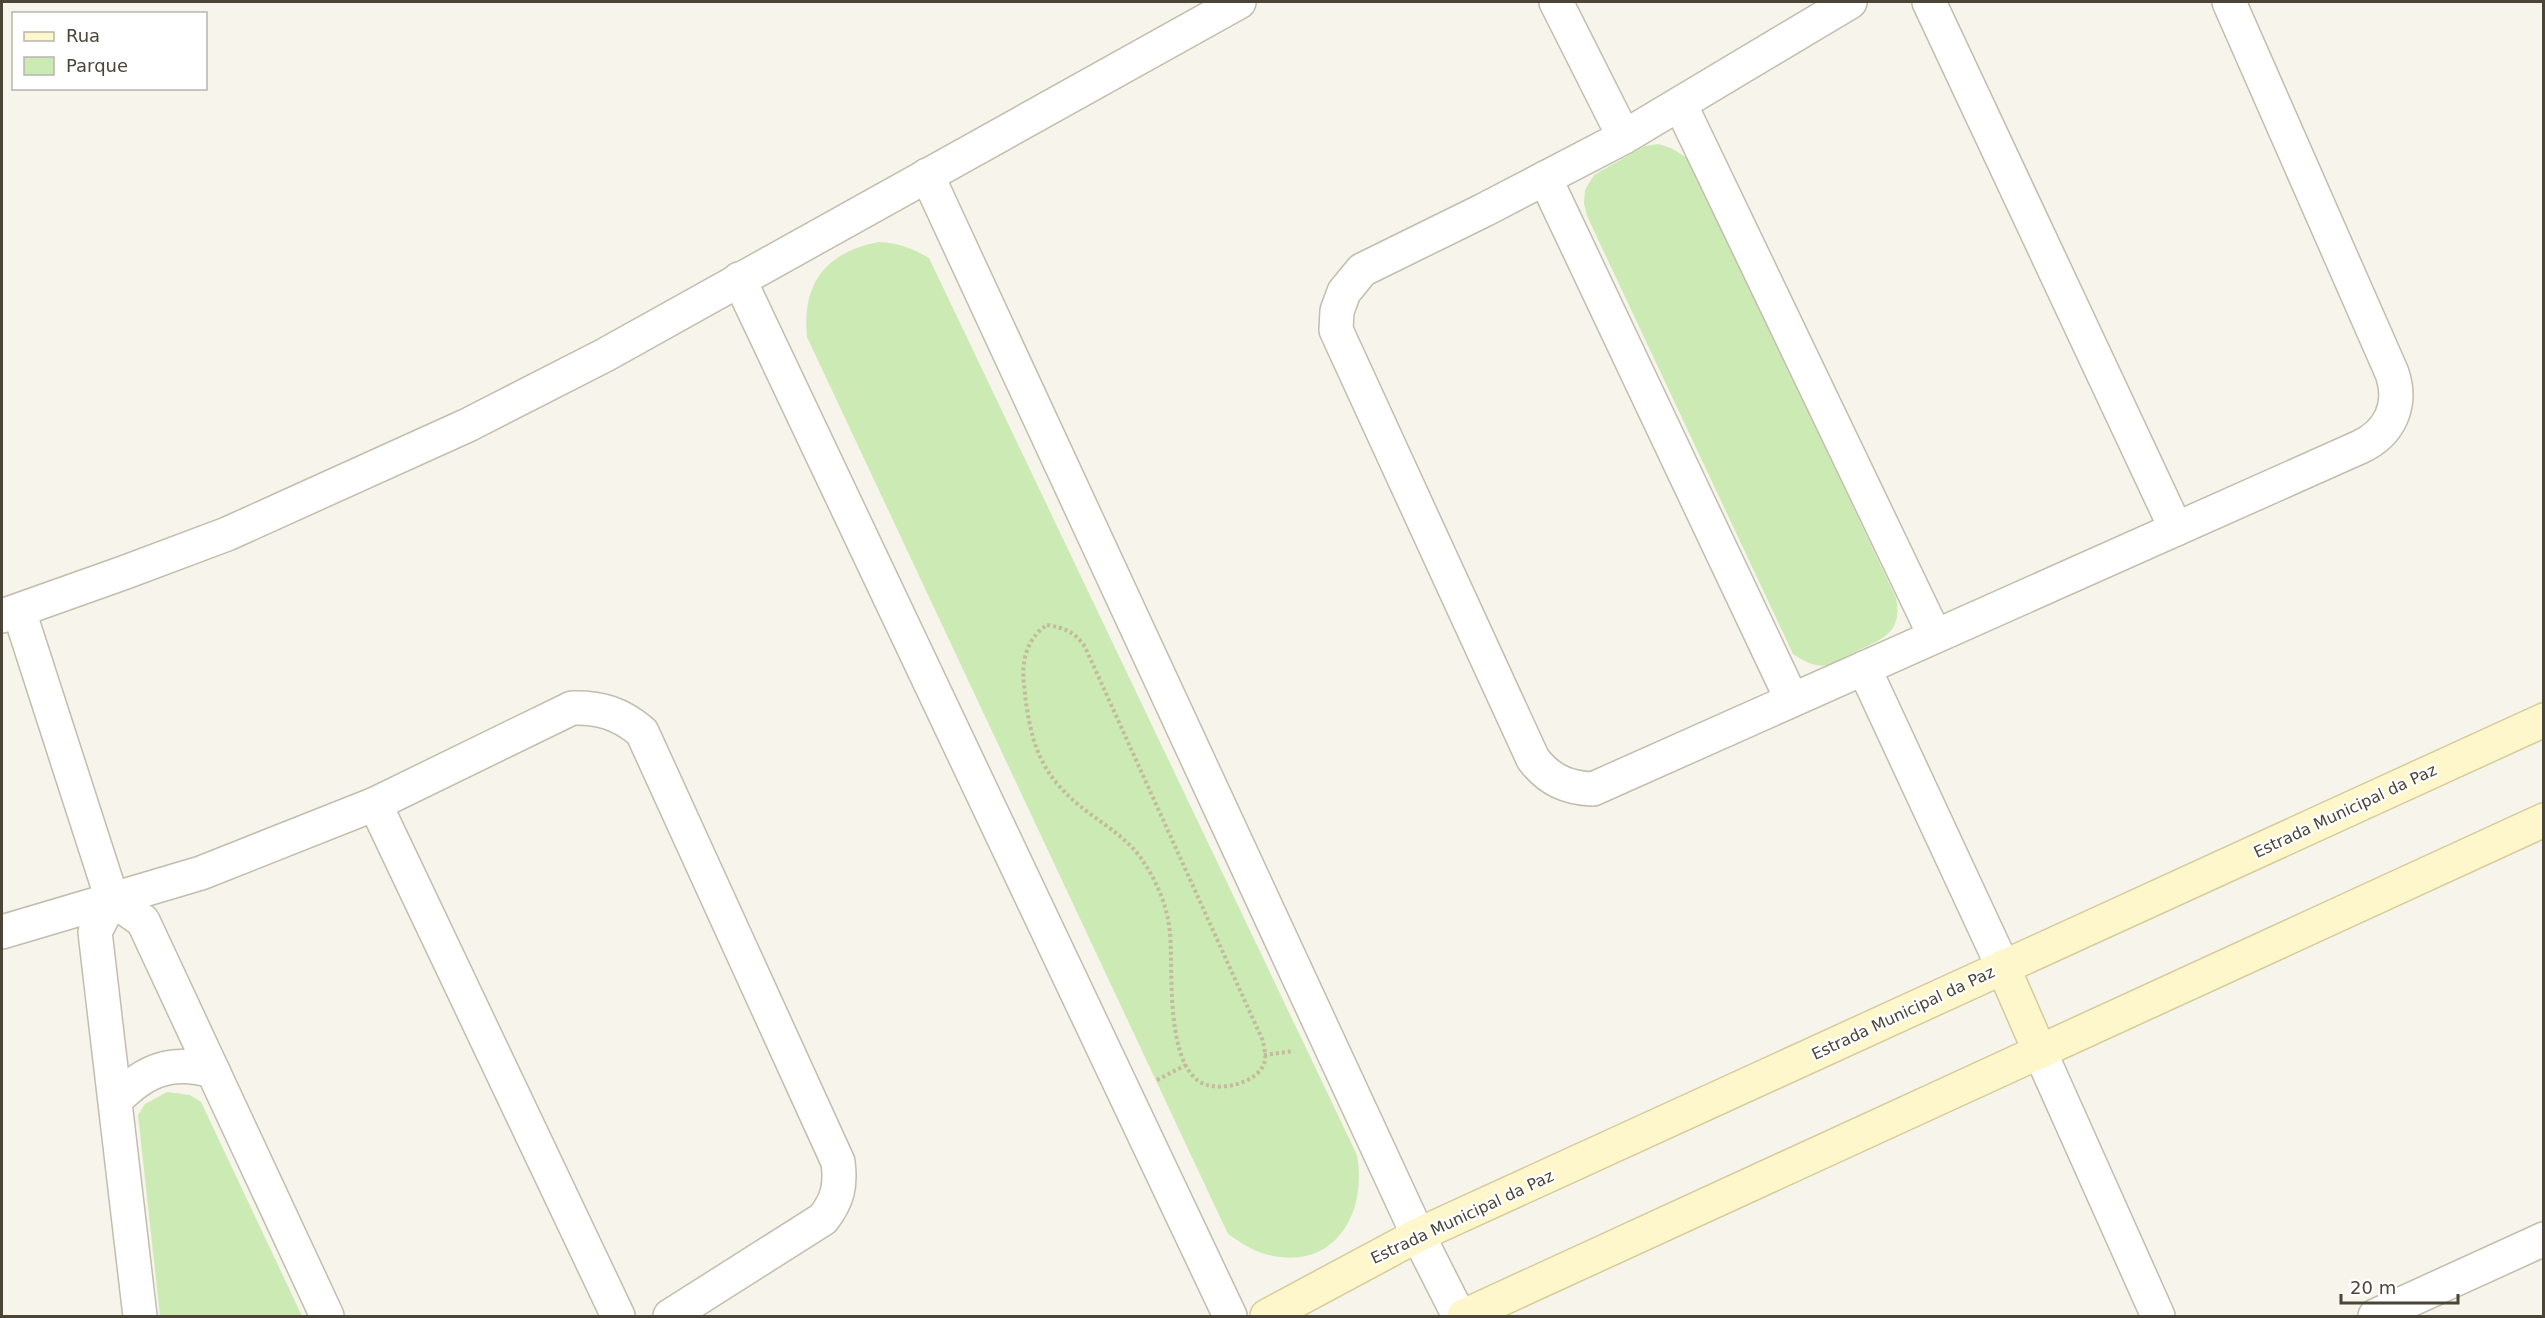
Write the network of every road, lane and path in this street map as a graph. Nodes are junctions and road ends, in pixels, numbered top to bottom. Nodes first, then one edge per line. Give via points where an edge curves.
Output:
1 (1239, 2) edge
2 (1556, 2) edge
3 (1850, 2) edge
4 (1929, 2) edge
5 (2229, 2) edge
6 (1680, 104) junction
7 (1624, 136) junction
8 (927, 175) junction
9 (1545, 178) junction
10 (739, 279) junction
11 (2176, 529) junction
12 (10, 613) edge
13 (1935, 636) junction
14 (1864, 668) junction
15 (1792, 700) junction
16 (2544, 720) edge
17 (375, 804) junction
18 (2544, 820) edge
19 (112, 899) junction
20 (2, 932) edge
21 (2003, 967) junction
22 (1263, 1041) joint
23 (2040, 1052) junction
24 (213, 1071) junction
25 (116, 1100) junction
26 (1418, 1235) junction
27 (2544, 1239) edge
28 (140, 1317) edge
29 (327, 1317) edge
30 (618, 1317) edge
31 (670, 1317) edge
32 (1230, 1317) edge
33 (1267, 1317) edge
34 (1459, 1317) edge
35 (1464, 1317) edge
36 (2158, 1317) edge
37 (2375, 1317) edge

1 - 8 street
2 - 7 street
3 - 6 street
4 - 11 street
5 - 11 street via 2392,373 2397,398 2390,422 2372,441
6 - 7 street
6 - 13 street
7 - 9 street
8 - 10 street
8 - 26 street
9 - 15 street
9 - 15 street via 1362,270 1344,292 1337,310 1336,330 1533,759 1541,770 1563,784 1593,789
10 - 12 street via 605,355 415,450 227,534
10 - 32 street
11 - 13 street
12 - 19 street
13 - 14 street
14 - 15 street
14 - 21 street
16 - 21 street, Estrada Municipal da Paz
17 - 19 street via 201,873
17 - 30 street
17 - 31 street via 572,708 611,712 642,732 838,1162 840,1177 839,1193 824,1219
18 - 23 street
19 - 20 street
19 - 24 street via 143,921
19 - 25 street via 95,932
21 - 23 street
21 - 26 street, Estrada Municipal da Paz
22 - 22 path via 1085,647 1064,627 1047,625 1038,631 1026,650 1023,675 1027,719 1035,748 1065,793 1128,842 1156,883 1170,932 1172,1009 1186,1065 1196,1080 1208,1084 1224,1086 1250,1080 1265,1059
23 - 35 street
23 - 36 street
24 - 25 street via 177,1065 159,1069 142,1076
24 - 29 street
25 - 28 street
26 - 33 street, Estrada Municipal da Paz
26 - 34 street
27 - 37 street

